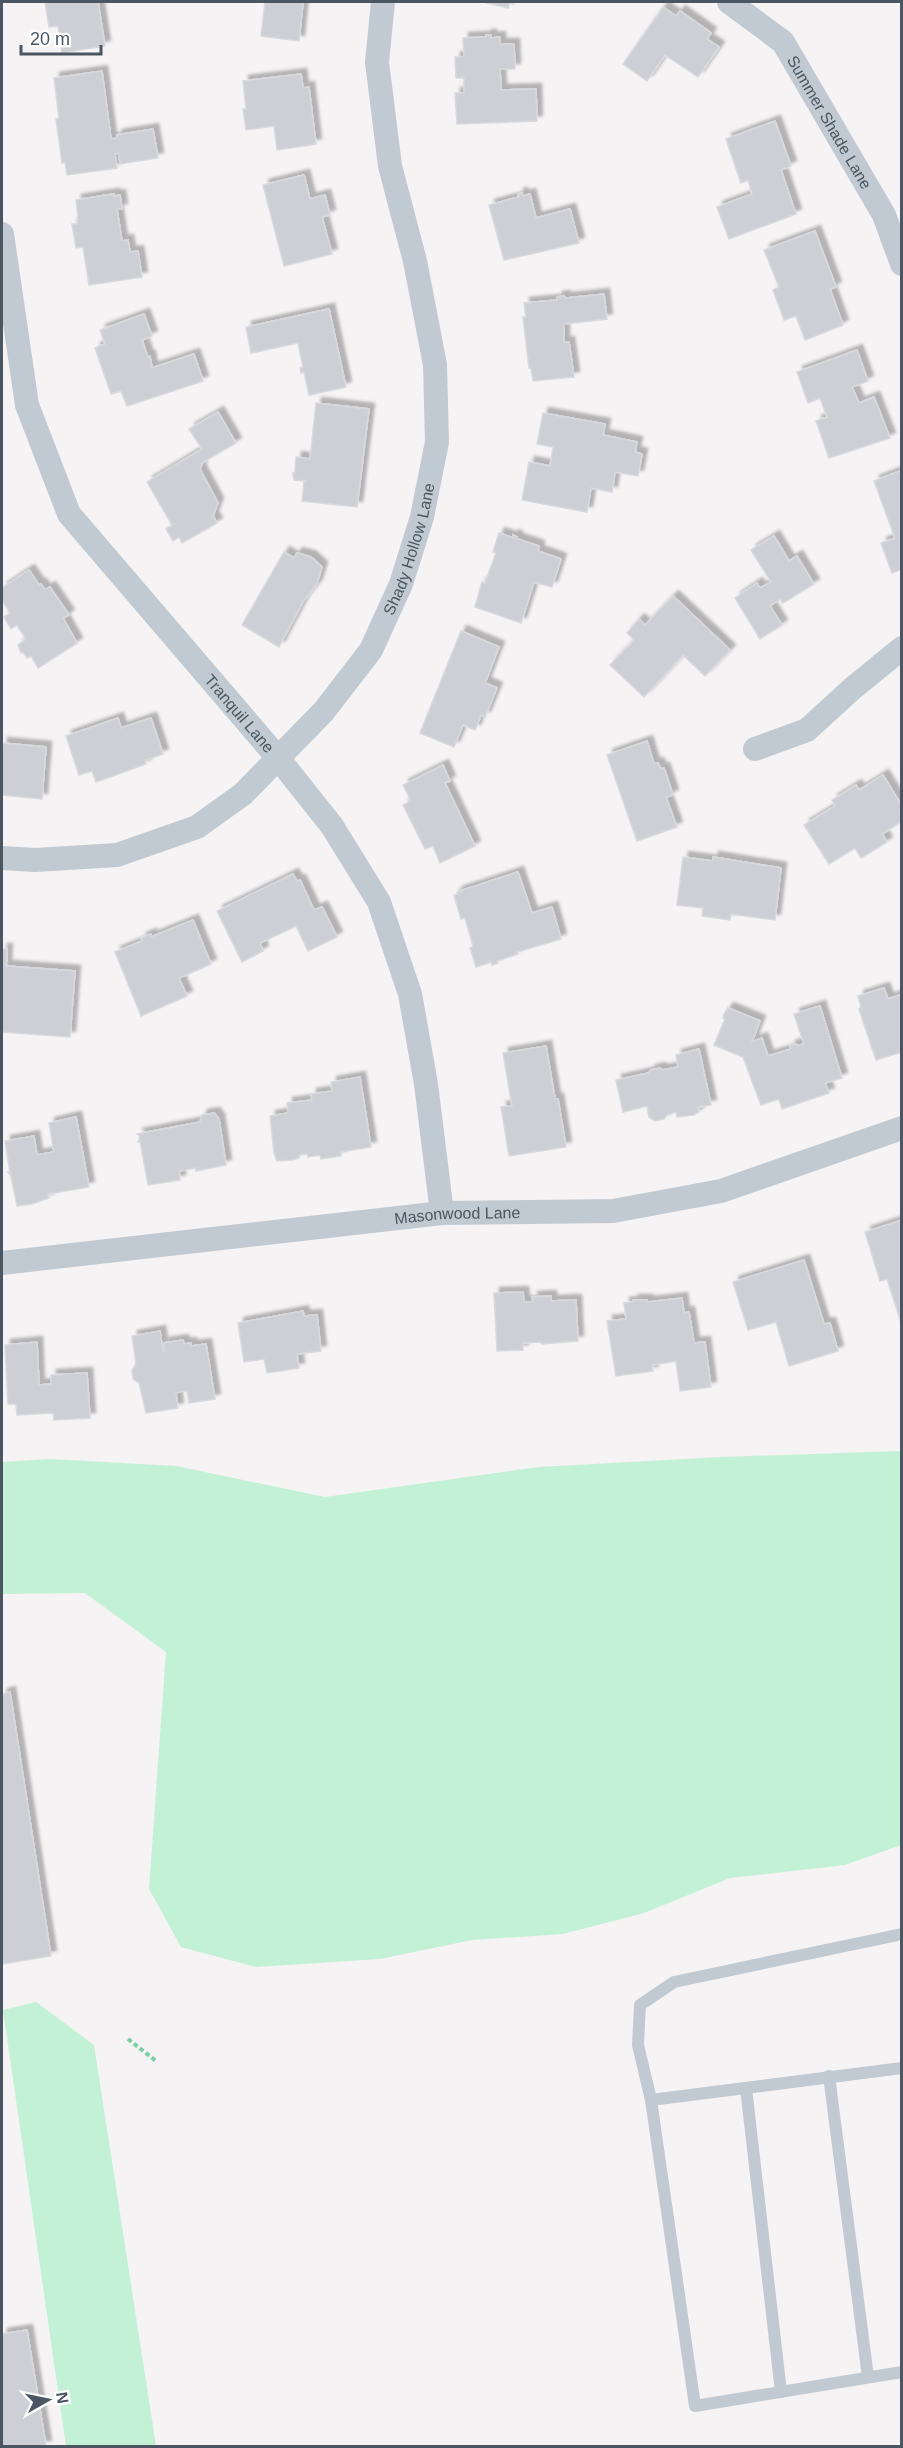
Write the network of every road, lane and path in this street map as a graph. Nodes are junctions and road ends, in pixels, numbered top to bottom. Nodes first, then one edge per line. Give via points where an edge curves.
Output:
1 (383, 2) edge
2 (729, 2) edge
3 (2, 234) edge
4 (902, 264) edge
5 (902, 648) edge
6 (755, 749) dead end
7 (278, 758) junction
8 (2, 858) edge
9 (902, 1128) edge
10 (442, 1213) junction
11 (2, 1263) edge
12 (902, 1934) edge
13 (128, 2039) dead end
14 (156, 2061) dead end
15 (902, 2068) edge
16 (829, 2076) junction
17 (746, 2088) junction
18 (651, 2100) junction
19 (902, 2372) edge
20 (868, 2378) junction
21 (781, 2392) junction

1 - 7 street, Shady Hollow Lane via 377,62 390,166 415,261 435,365 437,442 423,518 401,584 371,650 324,711
2 - 4 street, Summer Shade Lane via 783,42 884,215
3 - 7 street, Tranquil Lane via 27,405 69,514
5 - 6 street via 807,730
7 - 8 street, Shady Hollow Lane via 243,794 197,827 117,855
7 - 10 street, Tranquil Lane via 332,826 378,902 410,994
9 - 10 street, Masonwood Lane via 721,1191 624,1209
10 - 11 street, Masonwood Lane
12 - 18 lane via 674,1982 640,2005 638,2045
13 - 14 path
15 - 16 lane
16 - 17 lane
16 - 20 lane
17 - 18 lane
17 - 21 lane
18 - 21 lane via 695,2406
19 - 20 lane
20 - 21 lane

